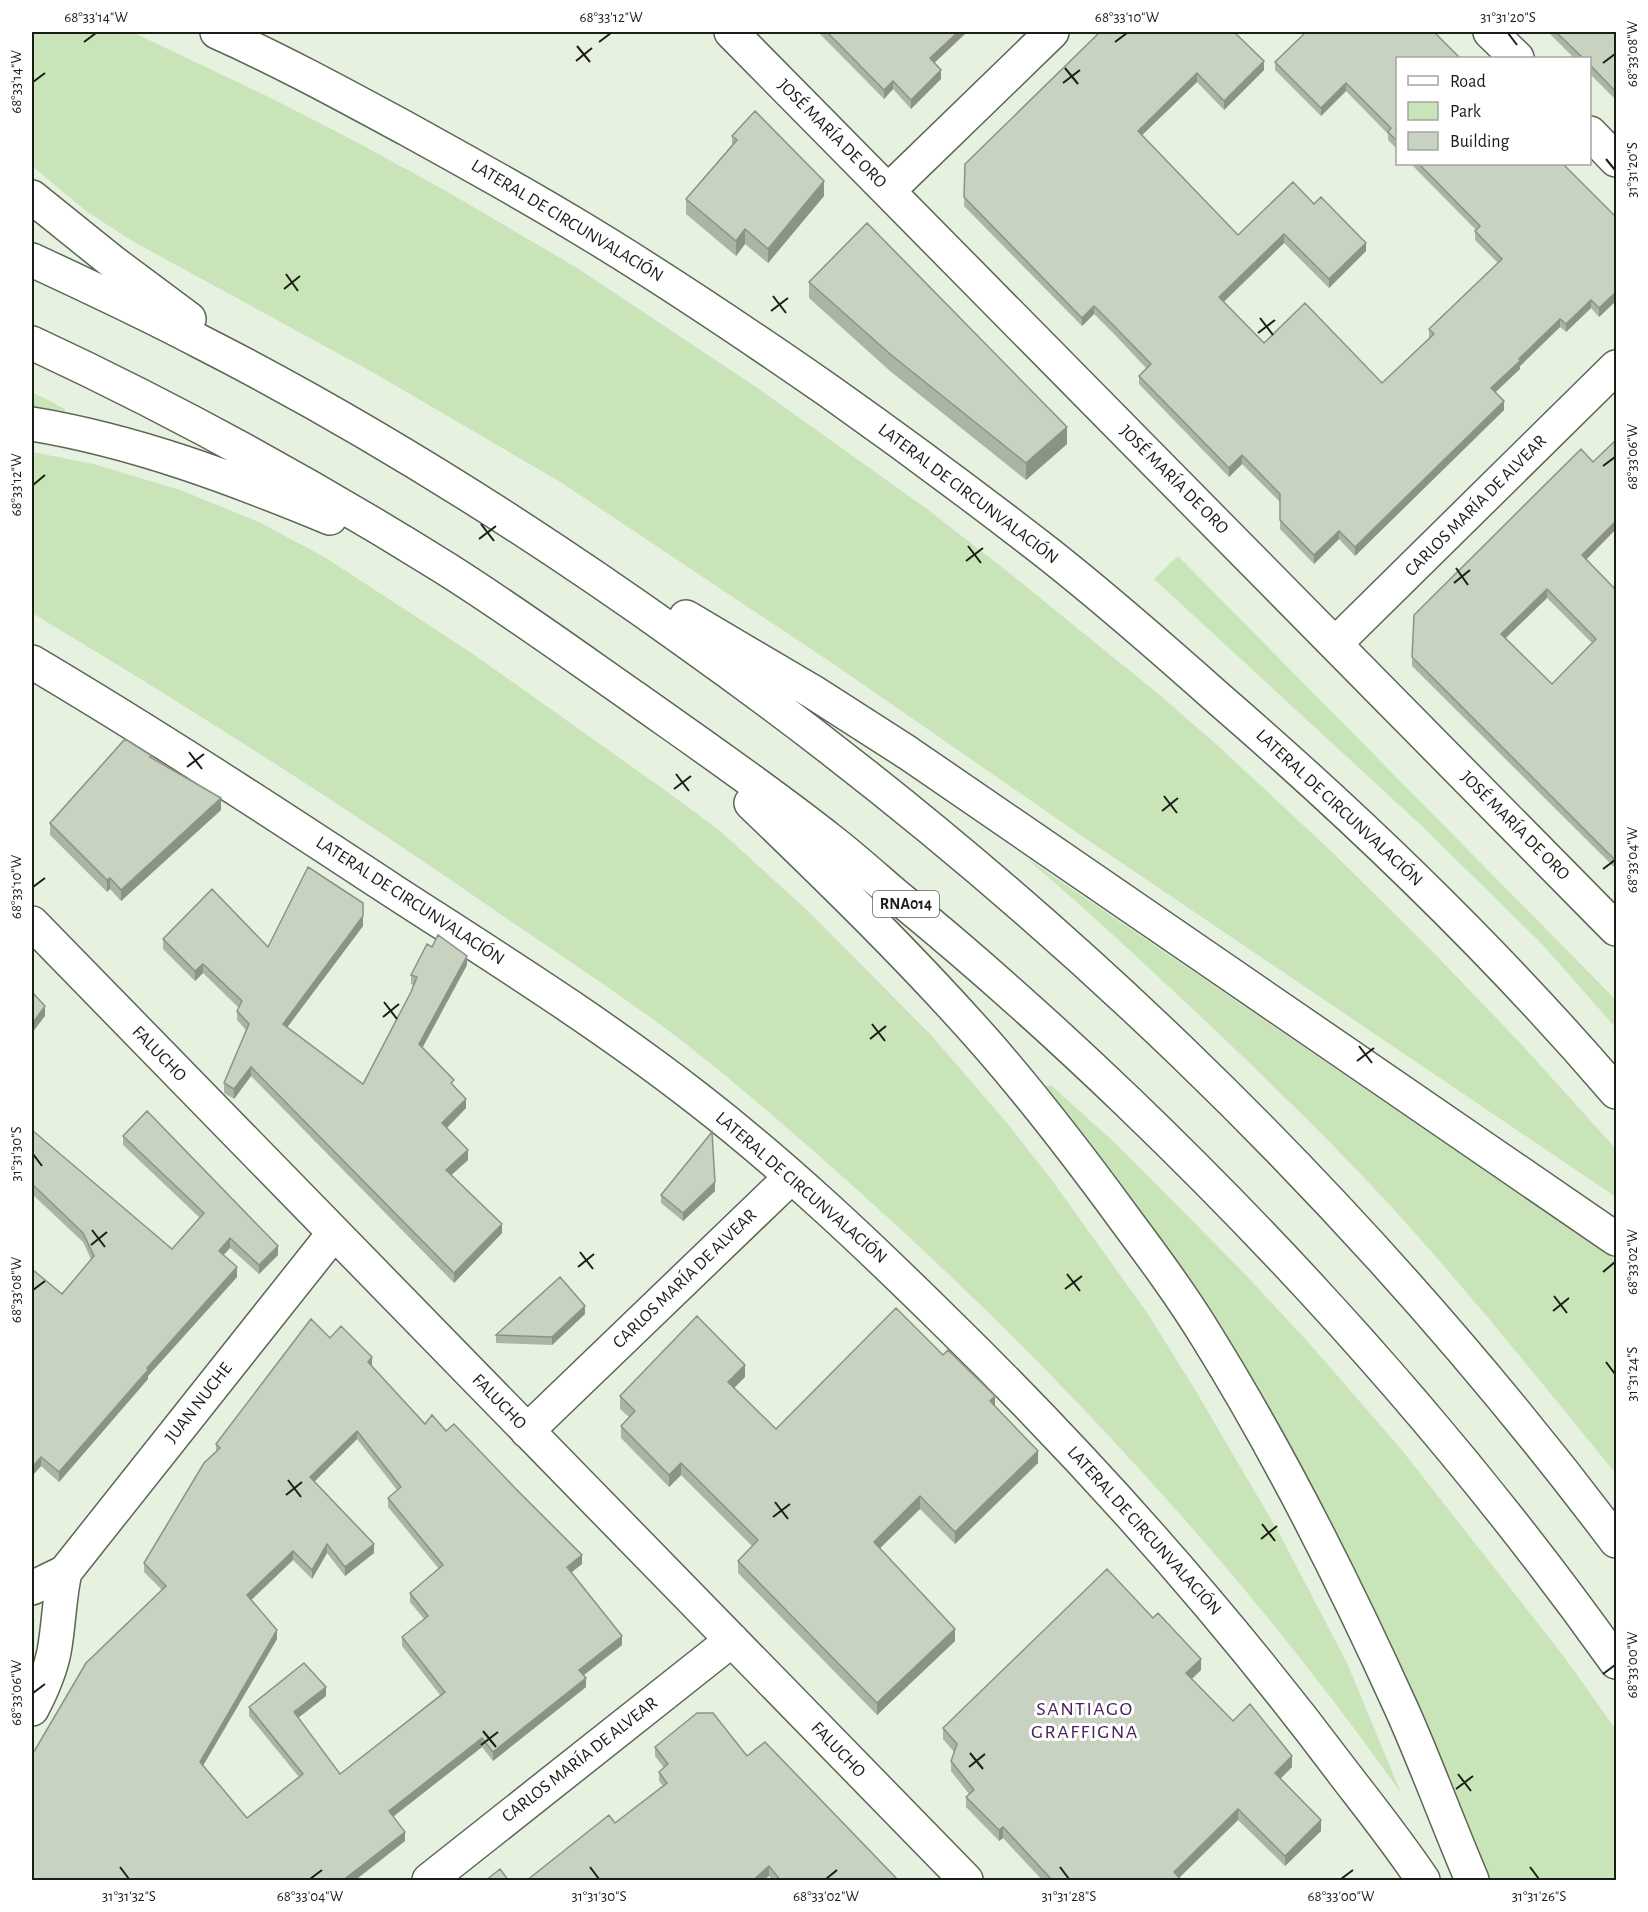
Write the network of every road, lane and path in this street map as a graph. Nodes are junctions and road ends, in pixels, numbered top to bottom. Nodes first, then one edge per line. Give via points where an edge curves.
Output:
1 (217, 32) edge
2 (731, 32) edge
3 (1052, 32) edge
4 (1490, 32) edge
5 (1516, 57) edge
6 (1591, 134) edge
7 (1617, 160) edge
8 (888, 191) junction
9 (32, 197) edge
10 (32, 260) edge
11 (32, 343) edge
12 (1617, 368) edge
13 (273, 380) junction
14 (32, 424) edge
15 (482, 504) junction
16 (448, 570) junction
17 (1335, 644) junction
18 (32, 662) edge
19 (641, 703) junction
20 (32, 923) edge
21 (1617, 929) edge
22 (1617, 1092) edge
23 (791, 1177) junction
24 (334, 1233) junction
25 (1617, 1239) edge
26 (527, 1431) junction
27 (1617, 1541) edge
28 (65, 1572) junction
29 (32, 1588) edge
30 (732, 1640) junction
31 (1617, 1662) edge
32 (32, 1709) edge
33 (429, 1881) edge
34 (966, 1881) edge
35 (1423, 1881) edge
36 (1472, 1881) edge

1 - 22 main road, LATERAL DE CIRCUNVALACIÓN via 337,90 583,229 673,284 960,486 1134,625 1361,825 1509,974
2 - 8 main road, JOSÉ MARÍA DE ORO
3 - 8 main road
4 - 5 main road
6 - 7 main road
8 - 17 main road, JOSÉ MARÍA DE ORO
9 - 13 main road
10 - 13 main road
11 - 16 main road, RNA014 via 242,448
12 - 17 main road, CARLOS MARÍA DE ALVEAR
13 - 15 main road
14 - 16 main road via 136,447 197,466
15 - 25 main road via 600,567 813,692 908,753
15 - 27 main road via 578,565 796,720 952,844 1122,993 1270,1138 1425,1306
16 - 19 main road, RNA014
17 - 21 main road, JOSÉ MARÍA DE ORO
18 - 23 main road, LATERAL DE CIRCUNVALACIÓN via 233,786 628,1046
19 - 31 main road, RNA014 via 830,840 936,929 1073,1049 1220,1191 1346,1326 1435,1429
19 - 36 main road via 752,804 916,966 1039,1105 1155,1261 1244,1399 1334,1565 1403,1713
20 - 24 main road, FALUCHO
23 - 26 main road, CARLOS MARÍA DE ALVEAR
23 - 35 main road, LATERAL DE CIRCUNVALACIÓN via 1007,1380 1091,1469 1266,1673
24 - 26 main road, FALUCHO
24 - 28 main road, JUAN NUCHE
26 - 30 main road, FALUCHO
28 - 29 main road, JUAN NUCHE
28 - 32 main road, JUAN NUCHE via 54,1652 43,1689
30 - 33 main road, CARLOS MARÍA DE ALVEAR
30 - 34 main road, FALUCHO

